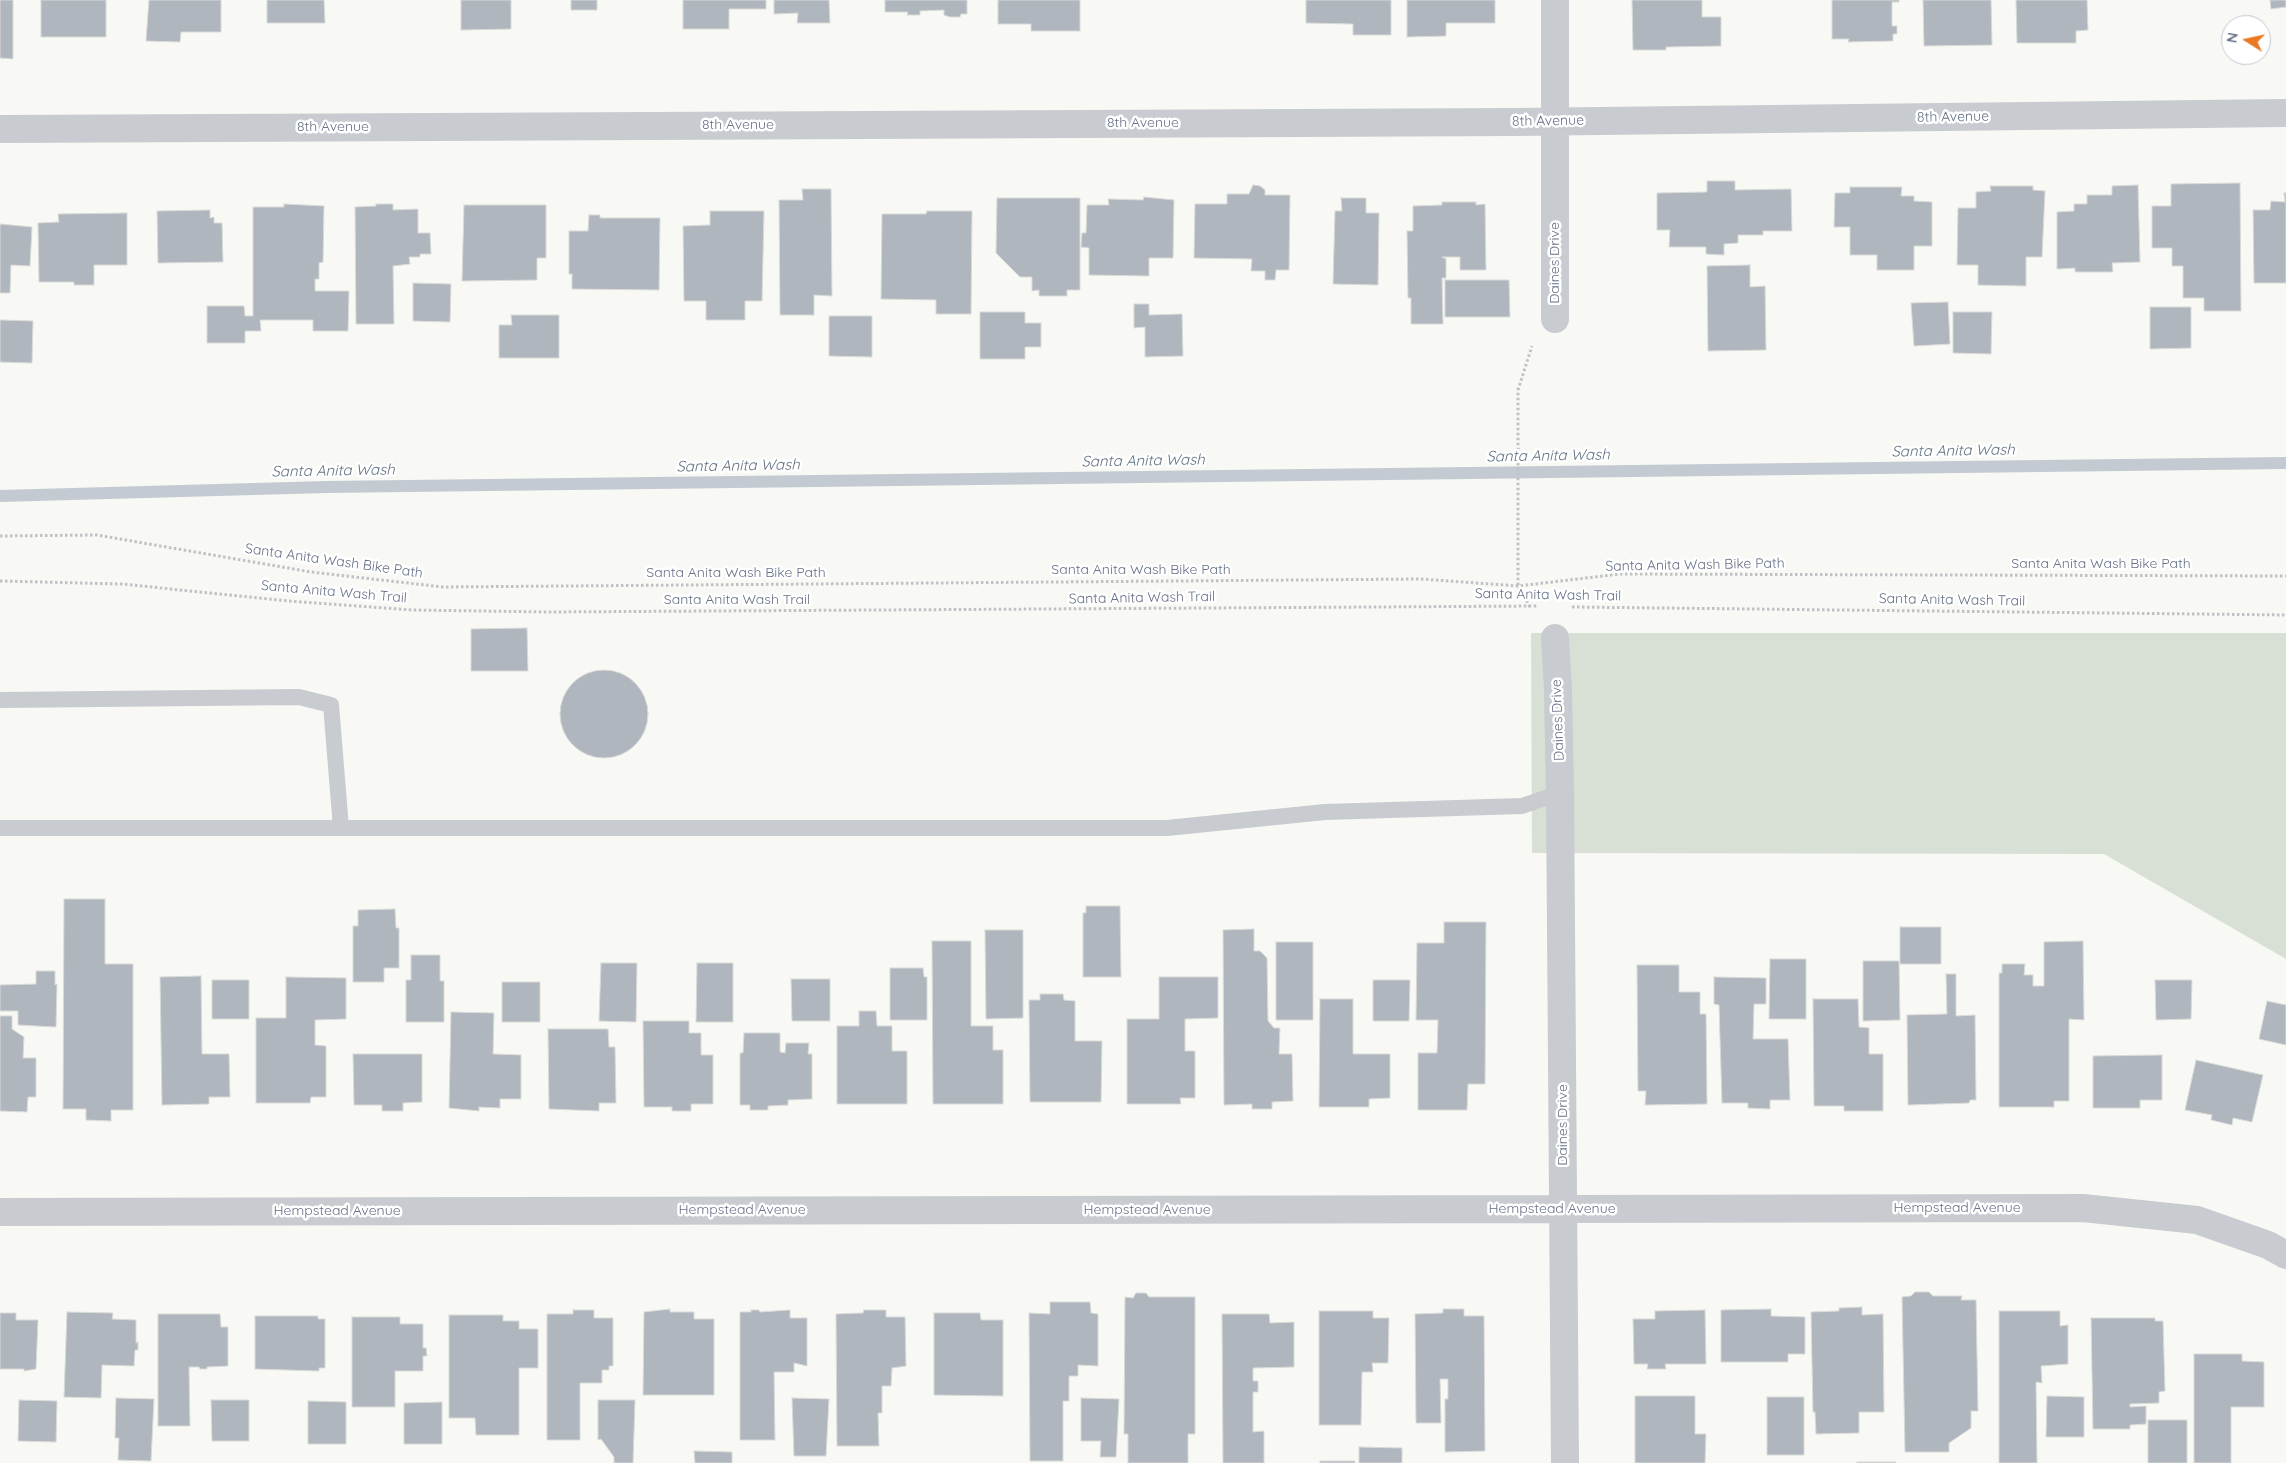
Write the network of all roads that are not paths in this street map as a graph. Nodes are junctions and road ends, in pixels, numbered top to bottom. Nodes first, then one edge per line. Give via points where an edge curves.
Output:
1 (1555, 0) edge
2 (2286, 113) edge
3 (1554, 121) junction
4 (0, 129) edge
5 (1555, 319) road end
6 (1555, 638) road end
7 (0, 700) edge
8 (1560, 793) junction
9 (0, 828) edge
10 (341, 828) junction
11 (1564, 1210) junction
12 (0, 1212) edge
13 (2286, 1254) edge
14 (1565, 1463) edge

1 - 3 street, Daines Drive
2 - 3 street, 8th Avenue
3 - 4 street, 8th Avenue
3 - 5 street, Daines Drive
6 - 8 street, Daines Drive
7 - 10 lane via 299,697 330,705
8 - 10 lane via 1522,806 1325,812 1167,828
8 - 11 street, Daines Drive
9 - 10 lane
11 - 12 street, Hempstead Avenue
11 - 13 street, Hempstead Avenue via 2084,1208 2197,1220
11 - 14 street, Daines Drive

